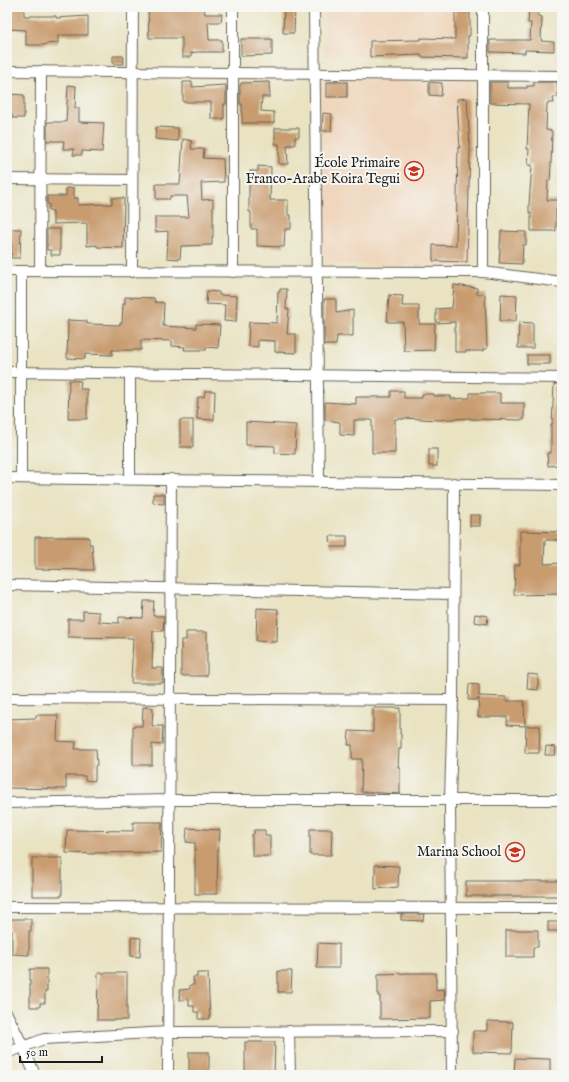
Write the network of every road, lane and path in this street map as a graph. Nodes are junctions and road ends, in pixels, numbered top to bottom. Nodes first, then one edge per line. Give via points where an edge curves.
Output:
1 (133, 7) edge
2 (233, 7) edge
3 (314, 7) edge
4 (483, 7) edge
5 (7, 71) edge
6 (41, 71) junction
7 (133, 72) junction
8 (233, 73) junction
9 (315, 74) junction
10 (483, 75) junction
11 (562, 76) edge
12 (7, 179) edge
13 (41, 179) junction
14 (132, 180) junction
15 (7, 271) edge
16 (21, 271) junction
17 (40, 272) junction
18 (132, 272) junction
19 (233, 272) junction
20 (317, 272) junction
21 (483, 272) junction
22 (562, 282) edge
23 (7, 372) edge
24 (21, 372) junction
25 (130, 373) junction
26 (318, 375) junction
27 (562, 378) edge
28 (7, 478) edge
29 (21, 478) junction
30 (130, 479) junction
31 (171, 479) junction
32 (319, 481) junction
33 (454, 483) junction
34 (562, 485) edge
35 (7, 585) edge
36 (171, 589) junction
37 (453, 594) junction
38 (7, 698) edge
39 (170, 698) junction
40 (453, 700) junction
41 (170, 800) junction
42 (450, 800) junction
43 (562, 800) edge
44 (7, 803) edge
45 (7, 907) edge
46 (169, 908) junction
47 (451, 908) junction
48 (562, 908) edge
49 (7, 1014) edge
50 (289, 1031) junction
51 (452, 1031) junction
52 (168, 1032) junction
53 (23, 1046) junction
54 (7, 1053) edge
55 (35, 1075) edge
56 (168, 1075) edge
57 (290, 1075) edge
58 (452, 1075) edge

1 - 7 street
2 - 8 street
3 - 9 street
4 - 10 street
5 - 6 street
6 - 7 street
6 - 13 street
7 - 8 street
7 - 14 street
8 - 9 street
8 - 19 street
9 - 10 street
9 - 20 street
10 - 11 street
10 - 21 street
12 - 13 street
13 - 14 street
13 - 17 street
14 - 18 street
15 - 16 street
16 - 17 street
16 - 24 street
17 - 18 street
18 - 19 street
19 - 20 street
20 - 21 street
20 - 26 street
21 - 22 street
23 - 24 street
24 - 25 street
24 - 29 street
25 - 26 street
25 - 30 street
26 - 27 street
26 - 32 street
28 - 29 street
29 - 30 street
30 - 31 street
31 - 32 street
31 - 36 street
32 - 33 street
33 - 34 street
33 - 37 street
35 - 36 street
36 - 37 street
36 - 39 street
37 - 40 street
38 - 39 street
39 - 40 street
39 - 41 street
40 - 42 street
41 - 42 street
41 - 44 street
41 - 46 street
42 - 43 street
42 - 47 street
45 - 46 street
46 - 47 street
46 - 52 street
47 - 48 street
47 - 51 street
49 - 53 street
50 - 51 street
50 - 52 street
50 - 57 street
51 - 58 street
52 - 53 street via 44,1039
52 - 56 street
53 - 54 street
53 - 55 street

